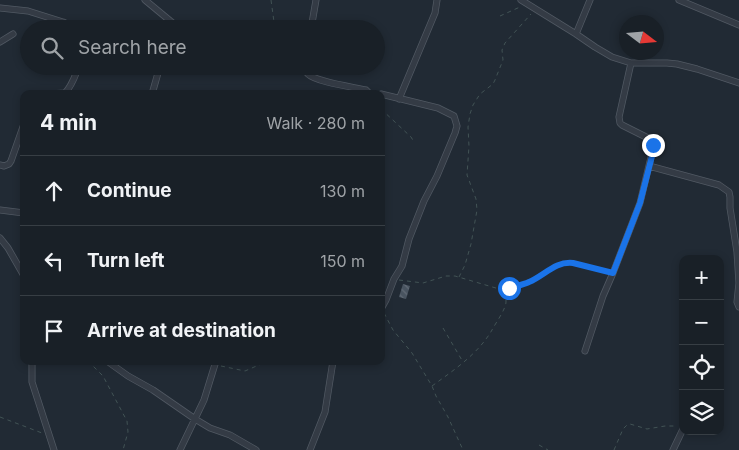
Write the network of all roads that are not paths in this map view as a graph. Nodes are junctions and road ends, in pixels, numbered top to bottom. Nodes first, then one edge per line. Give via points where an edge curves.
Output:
1 (145, 0) edge
2 (316, 0) edge
3 (438, 0) edge
4 (590, 0) edge
5 (679, 0) edge
6 (524, 1) edge
7 (688, 2) edge
8 (0, 8) edge
9 (57, 20) edge
10 (169, 20) edge
11 (313, 20) edge
12 (739, 25) edge
13 (13, 34) dead end
14 (576, 34) junction
15 (0, 42) edge
16 (631, 63) junction
17 (75, 75) edge
18 (157, 75) edge
19 (312, 75) edge
20 (739, 83) edge
21 (67, 90) edge
22 (153, 90) edge
23 (361, 90) edge
24 (385, 95) edge
25 (399, 99) junction
26 (20, 135) edge
27 (0, 165) edge
28 (649, 166) junction
29 (0, 210) edge
30 (20, 212) edge
31 (0, 238) edge
32 (20, 269) edge
33 (385, 302) edge
34 (739, 307) edge
35 (585, 351) dead end
36 (32, 365) edge
37 (112, 365) edge
38 (214, 365) edge
39 (332, 365) edge
40 (195, 419) junction
41 (680, 435) edge
42 (54, 450) edge
43 (180, 450) edge
44 (256, 450) edge
45 (310, 450) edge
46 (673, 450) edge

1 - 10 street
2 - 11 street
3 - 25 street
4 - 14 street
5 - 7 street
6 - 14 street
7 - 12 street
8 - 9 street via 28,11
13 - 15 street
14 - 16 street via 602,52
16 - 20 street via 678,64
16 - 28 street via 619,119 622,125 652,142
17 - 21 street
18 - 22 street
19 - 23 street
24 - 25 street
25 - 33 street via 438,108 454,116 457,126
26 - 27 street via 9,164
28 - 34 street via 719,185 729,192 737,252
28 - 35 street via 638,210 603,296
29 - 30 street
31 - 32 street
36 - 42 street via 32,382
37 - 40 street
38 - 40 street
39 - 45 street via 325,412
40 - 43 street
40 - 44 street
41 - 46 street

